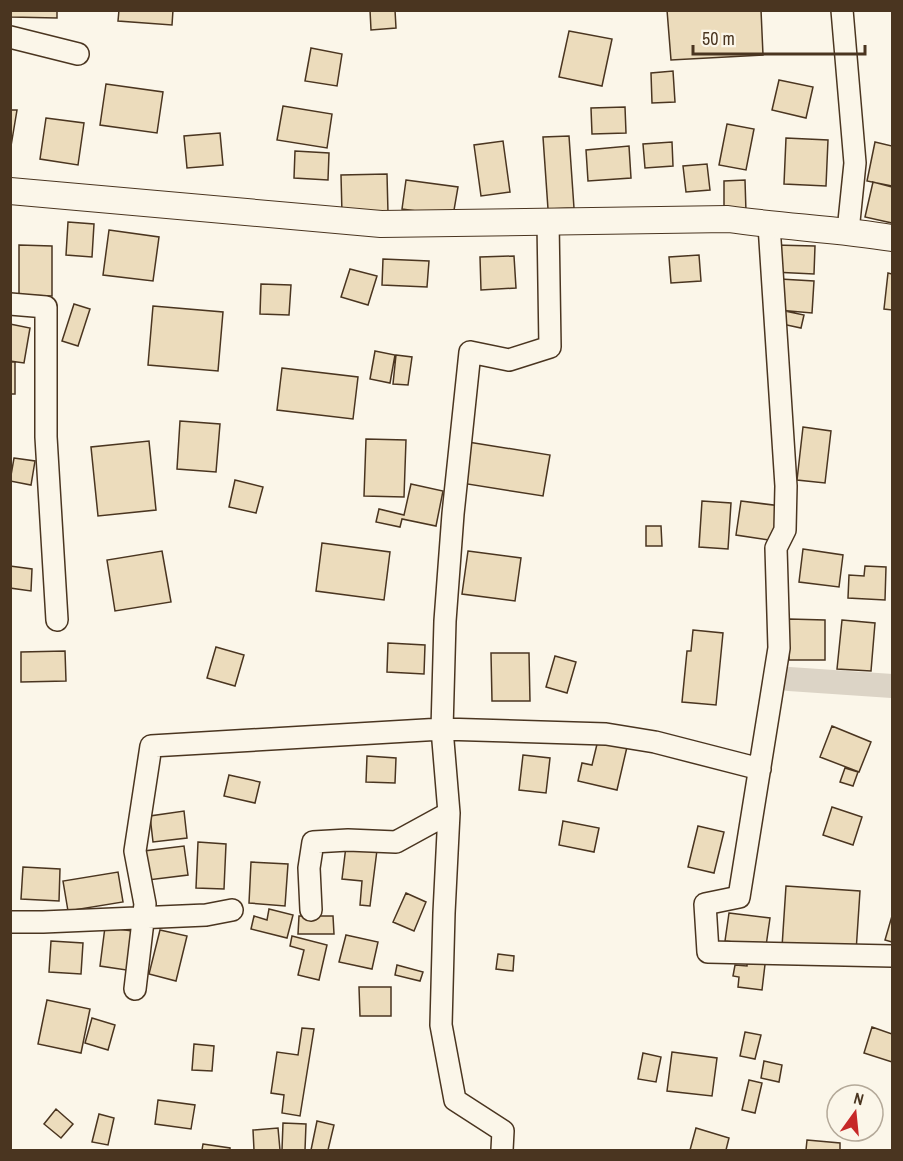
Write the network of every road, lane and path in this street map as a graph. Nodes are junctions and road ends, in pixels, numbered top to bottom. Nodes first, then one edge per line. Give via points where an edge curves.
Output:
1 (842, 10) edge
2 (10, 37) edge
3 (78, 54) dead end
4 (10, 191) edge
5 (548, 221) junction
6 (769, 225) junction
7 (848, 231) junction
8 (892, 238) edge
9 (10, 304) edge
10 (57, 620) dead end
11 (442, 729) junction
12 (760, 769) junction
13 (449, 813) junction
14 (311, 909) dead end
15 (232, 910) dead end
16 (144, 917) junction
17 (10, 922) edge
18 (892, 956) edge
19 (135, 989) dead end
20 (502, 1150) edge

1 - 7 street via 855,163
2 - 3 street
4 - 5 street via 381,224
5 - 6 street via 728,219
5 - 11 street via 550,346 509,360 470,352 452,526
6 - 7 street
6 - 12 street via 786,486 785,530 776,548 779,648
7 - 8 street
9 - 10 street via 45,307 46,437
11 - 12 street via 606,734 655,742
11 - 13 street
11 - 16 street via 151,746 135,851
12 - 18 street via 739,897 705,904 708,951
13 - 14 street via 396,842 313,842 309,868
13 - 20 street via 441,1025 455,1100 503,1131
15 - 16 street
16 - 17 street
16 - 19 street

